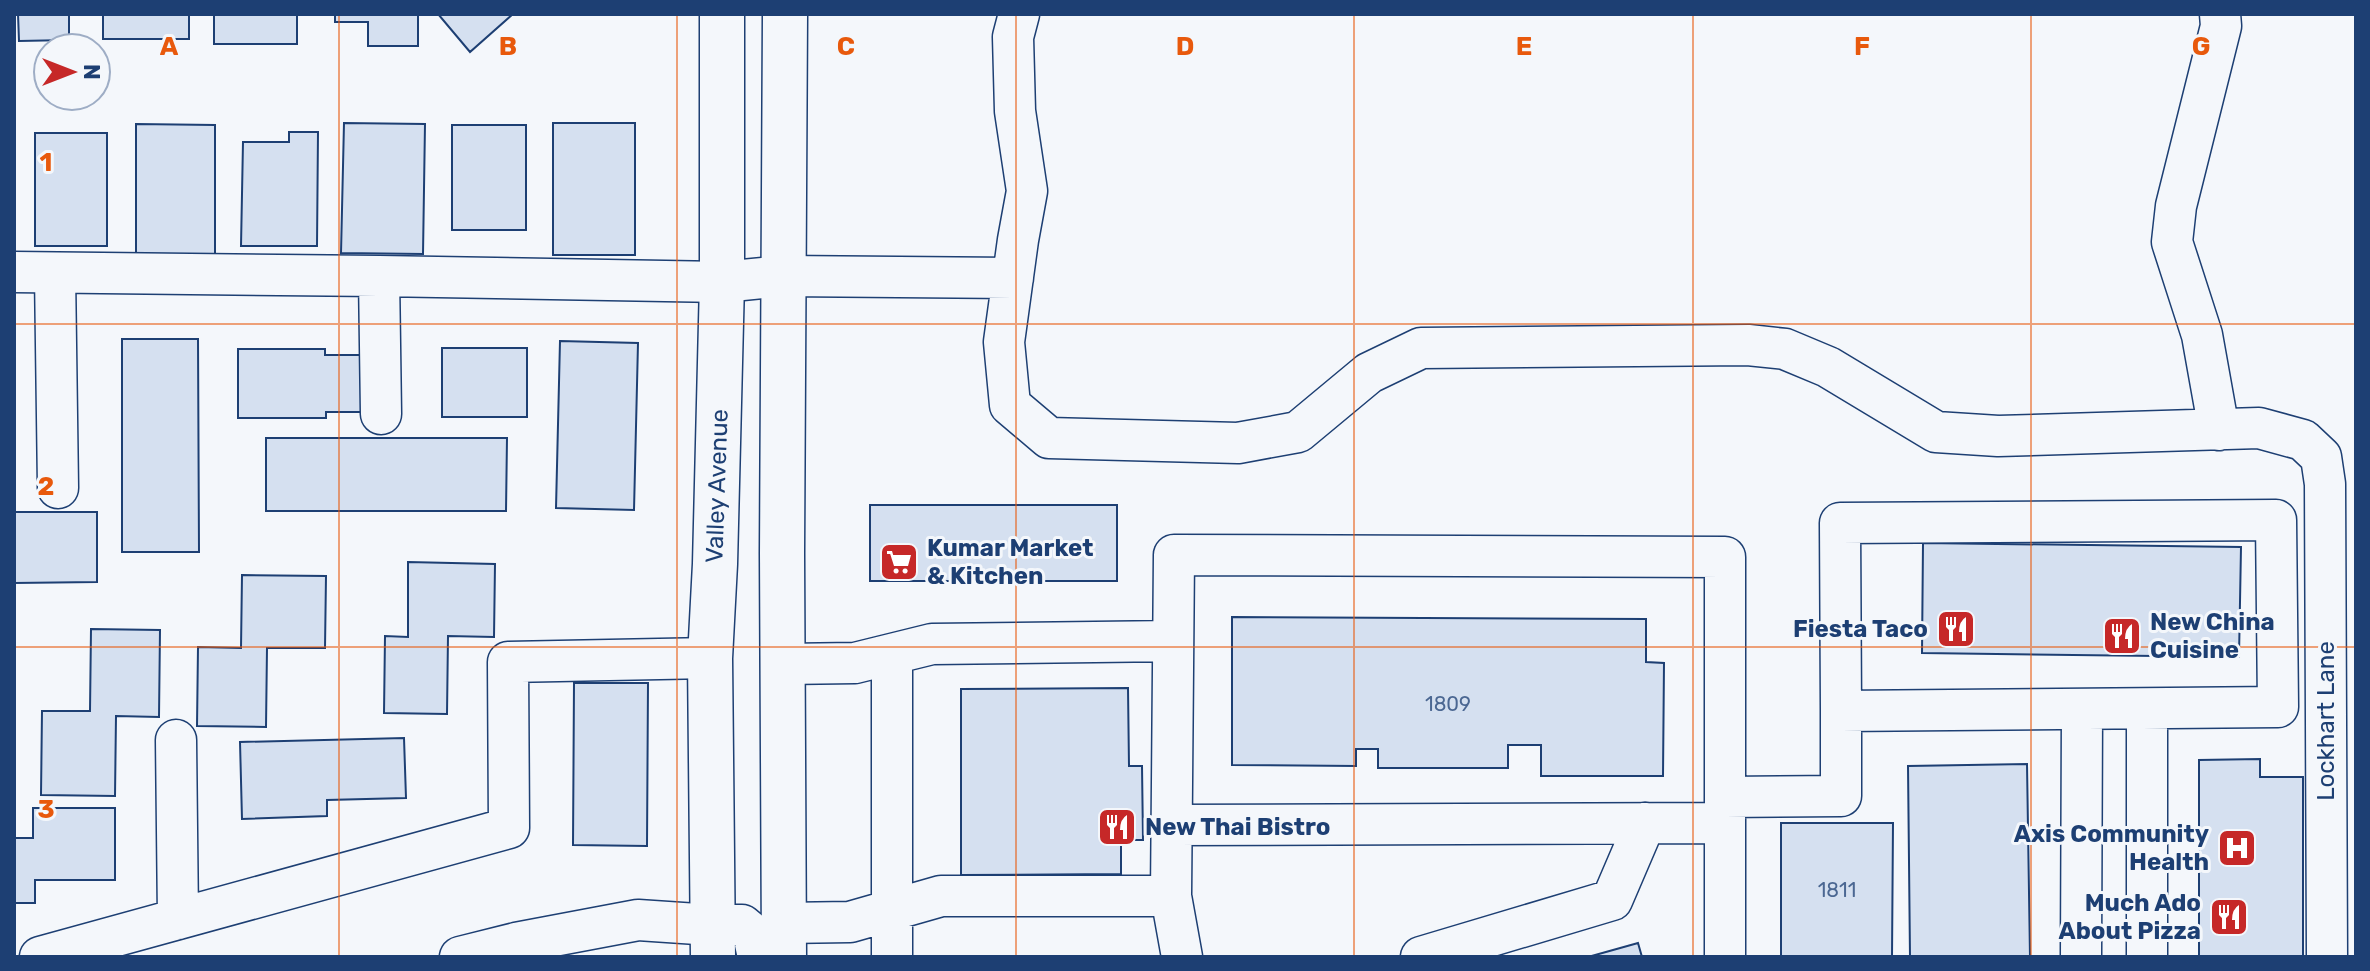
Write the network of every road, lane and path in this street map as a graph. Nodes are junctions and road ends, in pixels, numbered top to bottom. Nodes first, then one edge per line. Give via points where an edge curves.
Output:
1 (722, 14) edge
2 (785, 14) edge
3 (1019, 14) edge
4 (2220, 14) edge
5 (14, 272) edge
6 (55, 273) junction
7 (379, 276) junction
8 (784, 276) junction
9 (1013, 278) junction
10 (722, 282) junction
11 (381, 414) dead end
12 (2219, 430) junction
13 (58, 488) dead end
14 (1173, 641) junction
15 (892, 654) junction
16 (710, 658) junction
17 (784, 664) junction
18 (2082, 710) junction
19 (2147, 710) junction
20 (1841, 711) junction
21 (176, 740) dead end
22 (1725, 810) junction
23 (1645, 823) junction
24 (1171, 825) junction
25 (1171, 896) junction
26 (892, 910) junction
27 (178, 919) junction
28 (712, 941) edge
29 (562, 946) edge
30 (775, 946) edge
31 (40, 957) edge
32 (460, 957) edge
33 (892, 957) edge
34 (1182, 957) edge
35 (1421, 957) edge
36 (1725, 957) edge
37 (2081, 957) edge
38 (2147, 957) edge
39 (2327, 957) edge

1 - 10 main road, Valley Avenue
2 - 8 main road
3 - 9 street via 1013,37 1015,111 1027,191
4 - 12 street via 2172,242 2202,335
5 - 6 street
6 - 7 street
6 - 13 street
7 - 10 street
7 - 11 street
8 - 9 street
8 - 10 street
8 - 17 main road
9 - 12 street via 1004,342 1010,405 1049,438 1238,443 1298,432 1369,373 1421,348 1748,345 1785,349 1828,367 1936,432 1998,436
10 - 16 main road, Valley Avenue
12 - 39 street, Lockhart Lane via 2259,428 2303,440 2321,457
14 - 15 street via 932,644
14 - 22 street via 1174,555 1725,557
14 - 24 street
15 - 17 street via 855,663
15 - 26 street
16 - 27 street via 508,662 509,828
16 - 28 main road, Valley Avenue
17 - 30 main road
18 - 19 street
18 - 20 street
18 - 37 street
19 - 20 street via 2278,707 2276,520 1840,523
19 - 38 street
20 - 22 street via 1841,796
21 - 27 street
22 - 23 street
22 - 36 street
23 - 24 street
23 - 35 street via 1612,900
24 - 25 street
25 - 26 street via 941,896
25 - 34 street
26 - 30 street
26 - 33 street
27 - 31 street
28 - 29 street via 638,920
28 - 30 street via 742,925 756,940
29 - 32 street via 516,943

